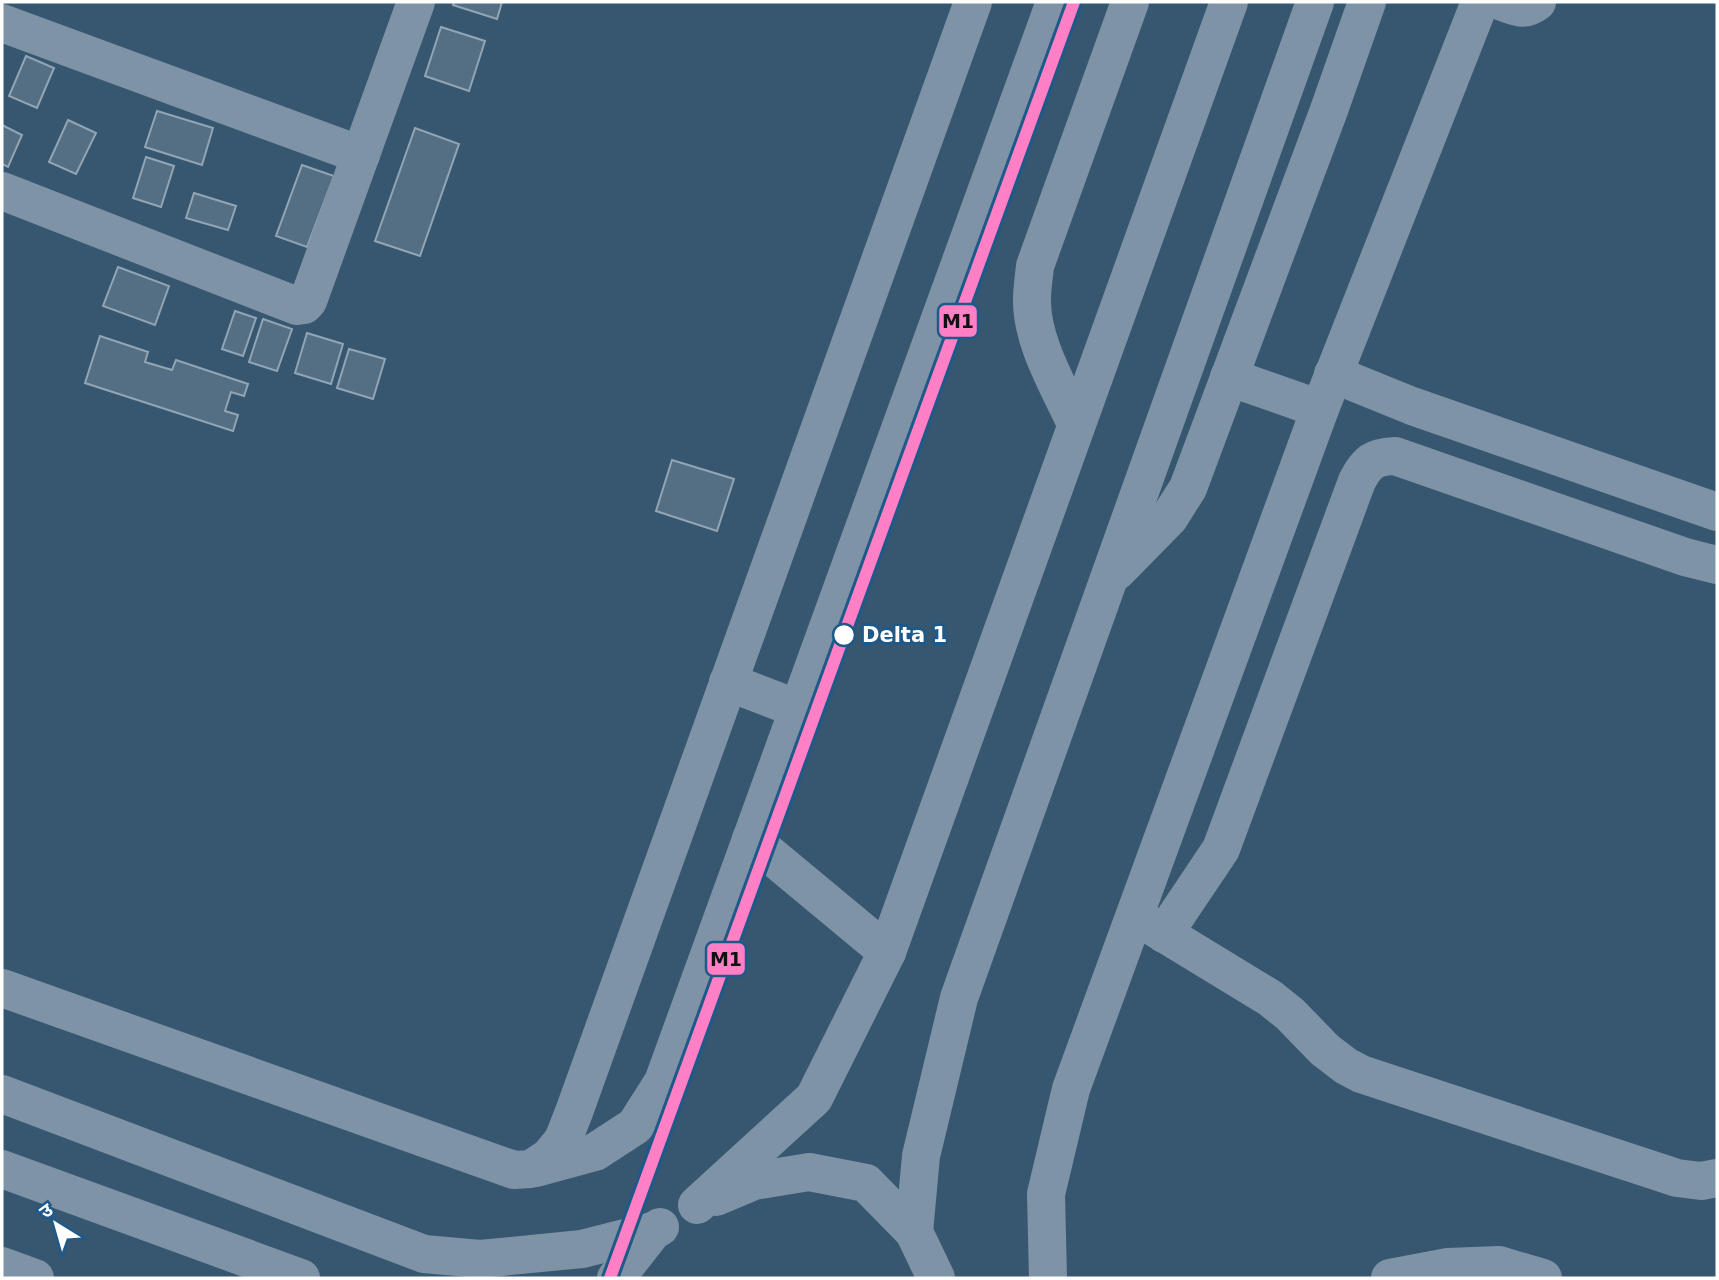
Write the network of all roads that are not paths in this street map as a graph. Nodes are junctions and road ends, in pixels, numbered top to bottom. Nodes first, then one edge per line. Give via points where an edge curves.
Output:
1 (8, 2) edge
2 (415, 2) edge
3 (973, 2) edge
4 (1055, 2) edge
5 (1130, 2) edge
6 (1229, 2) edge
7 (1315, 2) edge
8 (1367, 2) edge
9 (1480, 2) edge
10 (1502, 2) edge
11 (1537, 2) edge
12 (2, 21) edge
13 (361, 155) junction
14 (2, 191) edge
15 (1334, 374) junction
16 (1229, 377) junction
17 (1320, 409) junction
18 (1076, 424) junction
19 (1717, 512) edge
20 (1717, 565) edge
21 (1108, 581) junction
22 (728, 682) junction
23 (798, 709) junction
24 (751, 839) junction
25 (1149, 924) junction
26 (887, 951) junction
27 (2, 988) edge
28 (2, 1094) edge
29 (2, 1169) edge
30 (531, 1169) junction
31 (1717, 1178) edge
32 (696, 1205) junction
33 (653, 1231) junction
34 (914, 1232) junction
35 (301, 1278) edge
36 (616, 1278) edge
37 (936, 1278) edge
38 (1048, 1278) edge
39 (1390, 1278) edge
40 (1543, 1278) edge

1 - 12 street
2 - 13 street
3 - 22 street
4 - 23 street
5 - 18 street via 1035,266 1032,301 1036,328
6 - 18 street
7 - 21 street
8 - 16 street
9 - 15 street
10 - 11 street via 1523,8
12 - 13 street
13 - 14 street via 308,301 297,306
15 - 17 street
15 - 19 street via 1412,406
16 - 17 street
16 - 21 street via 1188,488 1169,517
17 - 25 street
18 - 26 street
20 - 25 street via 1395,456 1378,457 1365,466 1357,481 1222,849
21 - 34 street via 958,998 921,1156
22 - 23 street
22 - 30 street via 563,1140
23 - 24 street
24 - 26 street
24 - 30 street via 663,1082 635,1126 595,1152
25 - 31 street via 1270,998 1325,1050 1361,1074 1677,1178
25 - 38 street via 1071,1089 1046,1194
26 - 32 street via 814,1098
27 - 30 street via 514,1170
28 - 33 street via 424,1254 480,1259 582,1249
29 - 35 street
32 - 33 street
32 - 34 street via 754,1181 809,1172 866,1183
33 - 36 street
34 - 37 street
39 - 40 street via 1448,1267 1499,1265

